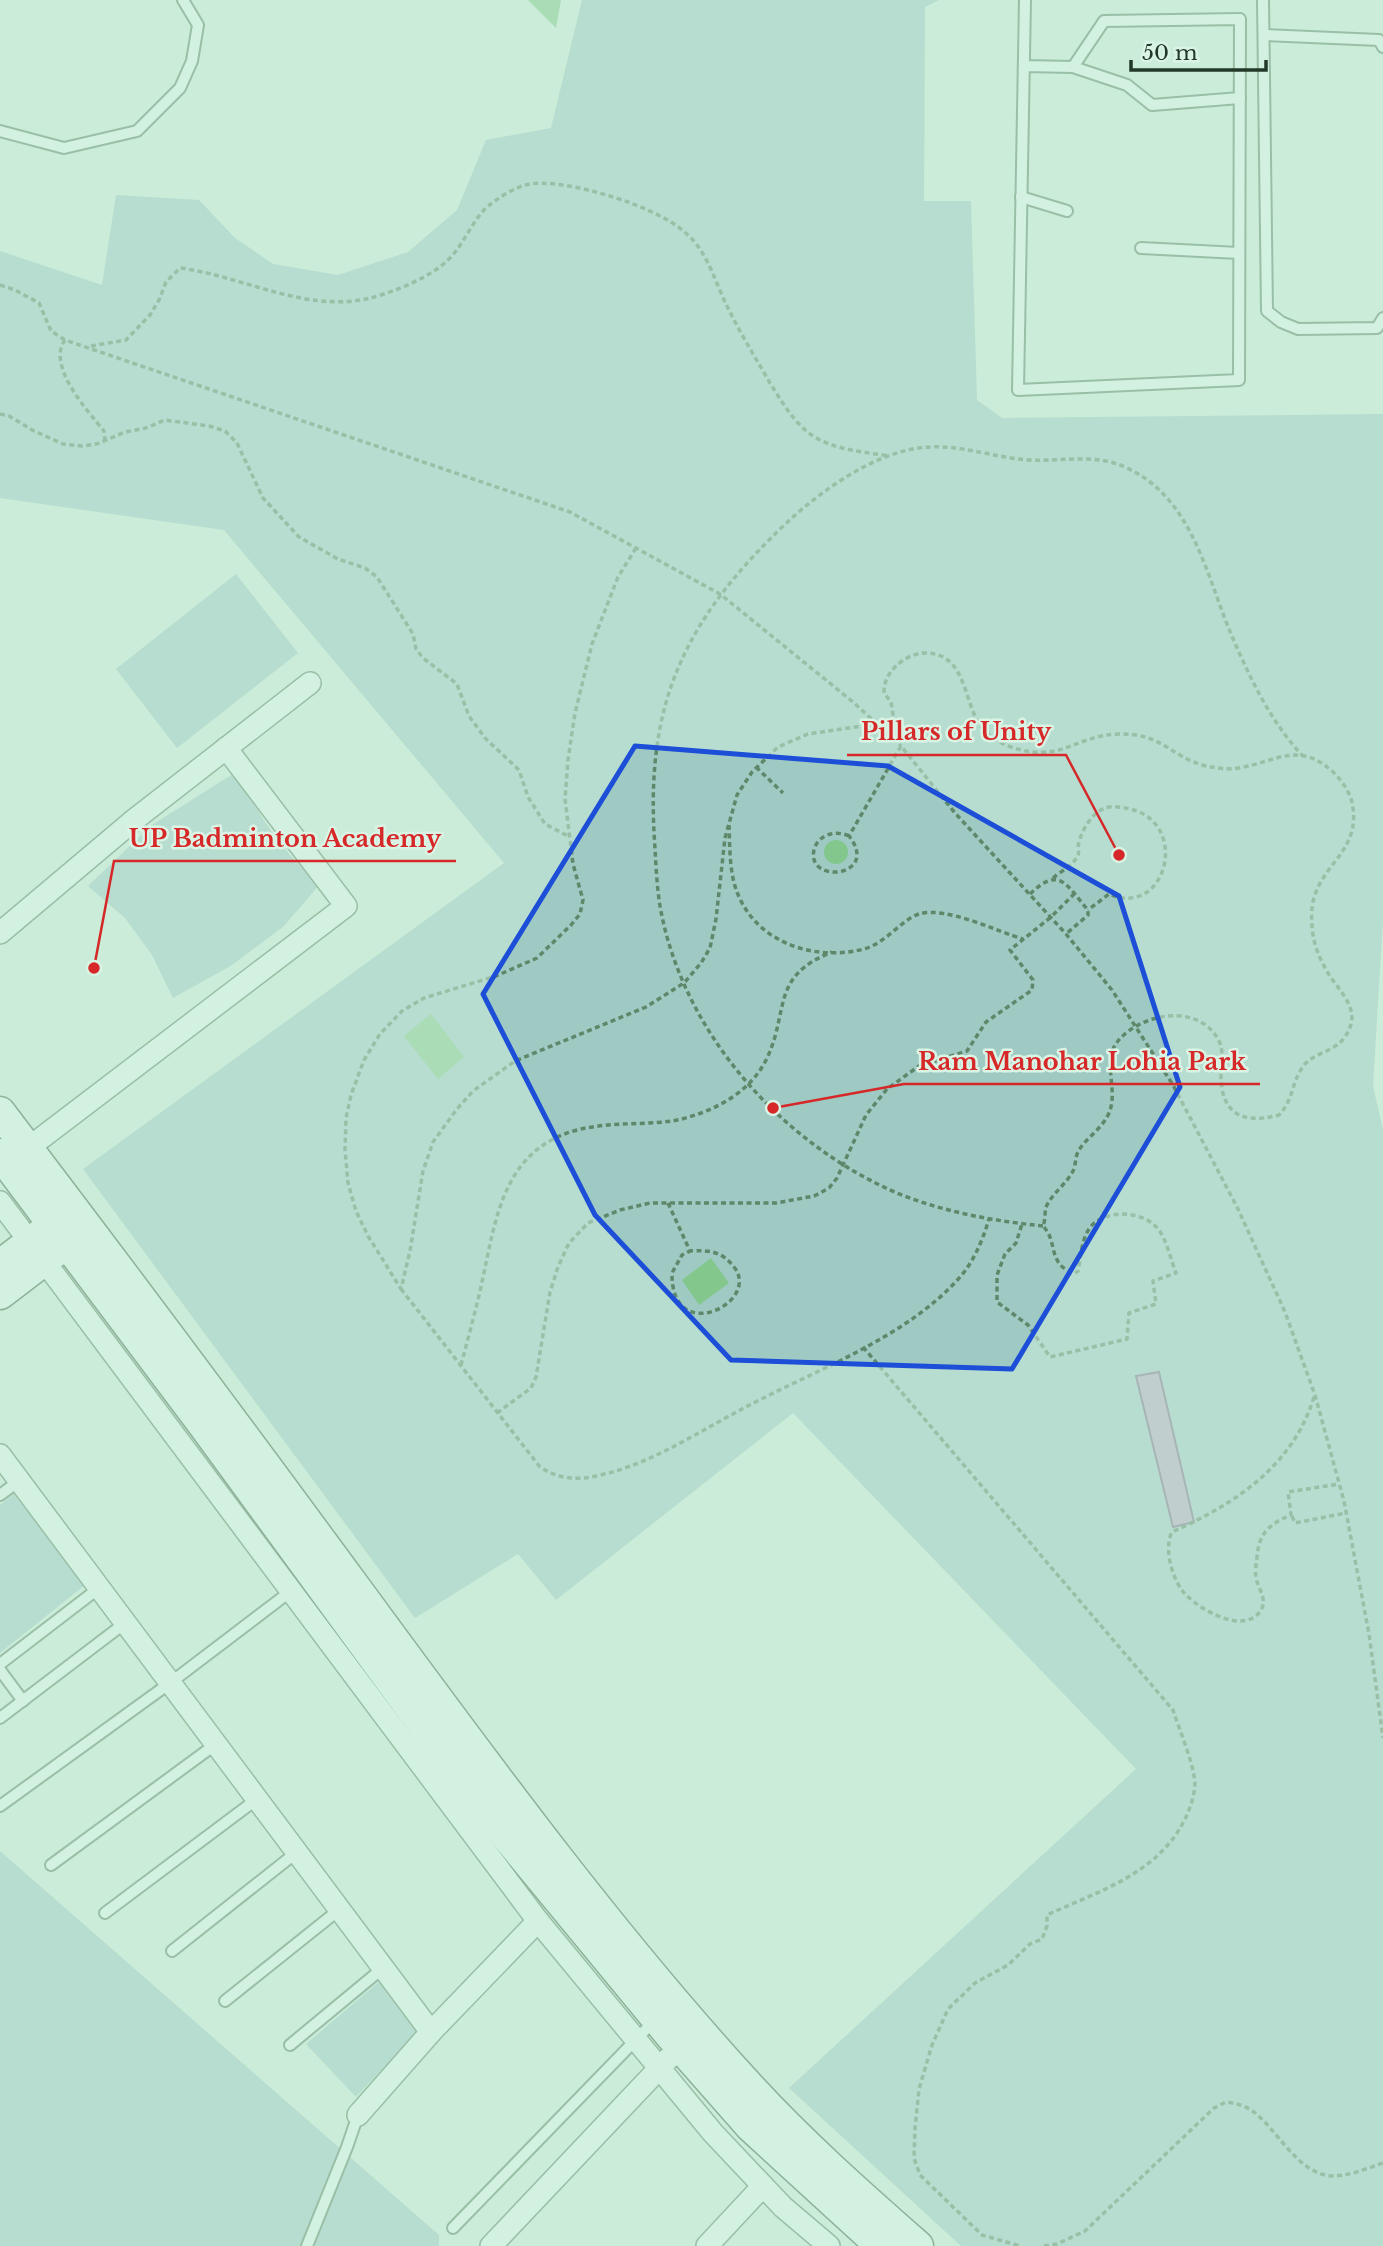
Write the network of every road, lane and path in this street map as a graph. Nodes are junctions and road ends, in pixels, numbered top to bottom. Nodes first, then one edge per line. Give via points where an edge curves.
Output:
1 (183, 0) edge
2 (1025, 0) edge
3 (1264, 0) edge
4 (1264, 35) junction
5 (1383, 47) edge
6 (1024, 66) junction
7 (1073, 67) junction
8 (1240, 97) junction
9 (0, 131) edge
10 (1021, 197) junction
11 (1067, 211) dead end
12 (1141, 248) dead end
13 (1239, 253) junction
14 (0, 285) edge
15 (1383, 318) edge
16 (65, 340) junction
17 (89, 346) junction
18 (0, 414) edge
19 (105, 441) junction
20 (890, 456) junction
21 (636, 548) junction
22 (720, 594) junction
23 (310, 682) dead end
24 (876, 722) junction
25 (901, 746) junction
26 (226, 748) junction
27 (1303, 756) junction
28 (756, 767) junction
29 (783, 793) dead end
30 (729, 820) junction
31 (568, 836) junction
32 (849, 836) junction
33 (1053, 878) junction
34 (1030, 894) junction
35 (1074, 894) junction
36 (1088, 910) junction
37 (1051, 917) junction
38 (0, 933) edge
39 (1066, 934) junction
40 (1023, 939) junction
41 (832, 952) junction
42 (684, 983) junction
43 (1135, 1027) junction
44 (750, 1083) junction
45 (0, 1112) edge
46 (14, 1151) edge
47 (845, 1165) junction
48 (0, 1202) edge
49 (668, 1203) junction
50 (989, 1219) junction
51 (1022, 1224) junction
52 (1043, 1226) junction
53 (55, 1238) junction
54 (690, 1251) junction
55 (0, 1265) edge
56 (401, 1289) junction
57 (0, 1294) edge
58 (863, 1347) junction
59 (461, 1365) junction
60 (1315, 1395) junction
61 (498, 1413) junction
62 (0, 1455) edge
63 (19, 1481) junction
64 (1339, 1483) junction
65 (0, 1495) edge
66 (1346, 1513) junction
67 (1291, 1515) junction
68 (99, 1588) junction
69 (291, 1591) junction
70 (125, 1623) junction
71 (0, 1664) edge
72 (0, 1670) edge
73 (170, 1683) junction
74 (23, 1701) junction
75 (0, 1718) edge
76 (1383, 1738) edge
77 (216, 1744) junction
78 (257, 1799) junction
79 (0, 1806) edge
80 (297, 1852) junction
81 (51, 1865) dead end
82 (340, 1909) junction
83 (105, 1913) dead end
84 (538, 1921) junction
85 (172, 1951) dead end
86 (383, 1968) junction
87 (225, 2001) dead end
88 (665, 2009) junction
89 (431, 2032) junction
90 (636, 2039) junction
91 (290, 2045) dead end
92 (680, 2046) junction
93 (660, 2067) junction
94 (358, 2115) joint
95 (1383, 2163) edge
96 (762, 2186) junction
97 (453, 2228) dead end
98 (307, 2246) edge
99 (491, 2246) edge
100 (707, 2246) edge
101 (829, 2246) edge
102 (881, 2246) edge
103 (918, 2246) edge
104 (1020, 2246) edge
105 (1044, 2246) edge

1 - 9 lane via 198,25 192,61 180,88 137,131 64,148
2 - 6 lane
3 - 4 lane
4 - 5 lane via 1379,40
4 - 15 lane via 1267,311 1298,329 1377,328
6 - 7 lane
6 - 10 lane
7 - 8 lane via 1127,85 1152,105
7 - 8 lane via 1104,21 1240,19
8 - 13 lane
10 - 11 lane
10 - 13 lane via 1018,390 1239,380
12 - 13 lane
14 - 16 path via 39,303 51,331
16 - 17 path
16 - 19 path via 60,361 66,378 104,431
17 - 20 path via 126,340 150,315 166,282 180,268 324,301 358,300 405,287 446,262 486,208 527,184 541,183 610,197 681,228 702,254 744,338 791,415 830,443
17 - 21 path via 570,512
18 - 19 path via 63,444
19 - 31 path via 165,420 225,431 237,443 263,498 299,537 377,577 413,634 416,649 457,684 469,716 519,770 528,797 545,824
20 - 22 path via 839,482 798,513
20 - 27 path via 939,446 1029,461 1084,459 1126,467 1148,482 1169,501 1204,557 1231,634 1278,725
21 - 22 path
21 - 31 path via 618,577 584,673 568,760
22 - 24 path
22 - 42 path via 669,687 654,776 660,904
23 - 26 street
24 - 25 path
24 - 27 path via 891,719 891,702 884,686 892,670 914,655 929,653 948,660 959,672 982,729 1019,750 1056,752 1099,736 1122,734 1159,740 1187,758 1217,768
24 - 28 path via 800,737 778,747
25 - 32 path
25 - 34 path
26 - 38 street
26 - 46 street via 346,906
27 - 43 path via 1335,774 1353,811 1348,841 1319,884 1312,911 1317,951 1349,1000 1352,1013 1345,1037 1302,1068 1279,1115 1254,1119 1235,1113 1223,1098 1222,1049 1205,1026 1196,1020 1160,1015
28 - 29 path
28 - 30 path via 737,796
30 - 41 path via 739,898 759,927 802,949
30 - 42 path via 710,948
31 - 56 path via 583,900 572,925 537,958 424,998 402,1011 380,1034 359,1072 346,1118 348,1183 368,1236
32 - 32 path via 831,834 819,841 814,858 821,868 835,874 852,866 857,850
33 - 34 path
33 - 35 path via 1062,880
33 - 36 path via 1077,858 1084,828 1100,811 1125,808 1150,818 1166,849 1161,877 1138,897 1109,894
34 - 37 path
35 - 36 path
35 - 37 path
36 - 39 path
37 - 39 path
37 - 40 path
39 - 43 path
40 - 41 path via 956,917 918,915 865,949
40 - 47 path via 1010,950 1033,980 1032,990 986,1022 967,1051 919,1066 887,1088 866,1115
41 - 44 path via 790,982 771,1048
42 - 44 path via 713,1039
42 - 56 path via 646,1007 515,1061 473,1091 433,1142 423,1171
43 - 52 path via 1113,1049 1114,1091 1109,1113 1079,1150 1072,1173 1047,1205
43 - 60 path via 1173,1085 1238,1209 1285,1312
44 - 47 path via 779,1117
44 - 59 path via 725,1102 687,1118 579,1129 531,1155 506,1188 496,1214
45 - 46 street
46 - 53 street
47 - 49 path via 829,1188 814,1196 776,1203
47 - 50 path via 899,1194
48 - 53 street
49 - 54 path
49 - 61 path via 620,1210 588,1223 569,1243 551,1292 536,1377 531,1388
50 - 51 path
50 - 58 path via 983,1240 961,1276 922,1310
51 - 52 path
51 - 52 path via 998,1275 997,1302 1028,1325 1050,1357 1127,1339 1129,1313 1156,1304 1153,1281 1176,1273 1154,1224 1137,1216 1119,1214 1094,1224 1074,1274 1057,1262
53 - 55 street
53 - 57 street
53 - 69 street
53 - 88 street via 506,1792
54 - 54 path via 682,1255 672,1273 677,1301 695,1313 718,1311 734,1296 738,1272 722,1254
56 - 59 path
58 - 61 path via 644,1462 594,1477 568,1478 540,1467
58 - 104 path via 1173,1710 1195,1784 1189,1810 1163,1852 1142,1870 1047,1915 1042,1939 975,1983 948,2009 932,2045 919,2089 915,2128 914,2158 920,2175 982,2235
59 - 61 path
60 - 64 path
60 - 67 path via 1300,1429 1271,1471 1216,1511 1172,1532 1167,1547 1178,1585 1187,1596 1223,1618 1252,1620 1263,1608 1256,1578 1260,1538 1267,1528
62 - 63 street
63 - 65 lane
63 - 68 street
64 - 66 path
64 - 67 path via 1288,1492
66 - 67 path via 1295,1523
66 - 76 path
68 - 70 street
68 - 71 lane
69 - 73 lane
69 - 84 street
70 - 73 street
70 - 74 lane
72 - 74 lane
73 - 77 street
73 - 79 lane
74 - 75 lane
77 - 78 street
77 - 81 lane
78 - 80 street
78 - 83 lane
80 - 82 street
80 - 85 lane
82 - 86 street
82 - 87 lane
84 - 89 street
84 - 90 street
86 - 89 street
86 - 91 lane
88 - 90 lane
88 - 92 street
88 - 103 street
89 - 94 street
90 - 93 street
90 - 97 lane
92 - 93 street
92 - 102 street via 751,2127
93 - 96 street
93 - 99 street
94 - 98 lane
95 - 105 path via 1333,2176 1314,2172 1254,2111 1226,2102 1214,2108 1085,2231
96 - 100 street
96 - 101 street

